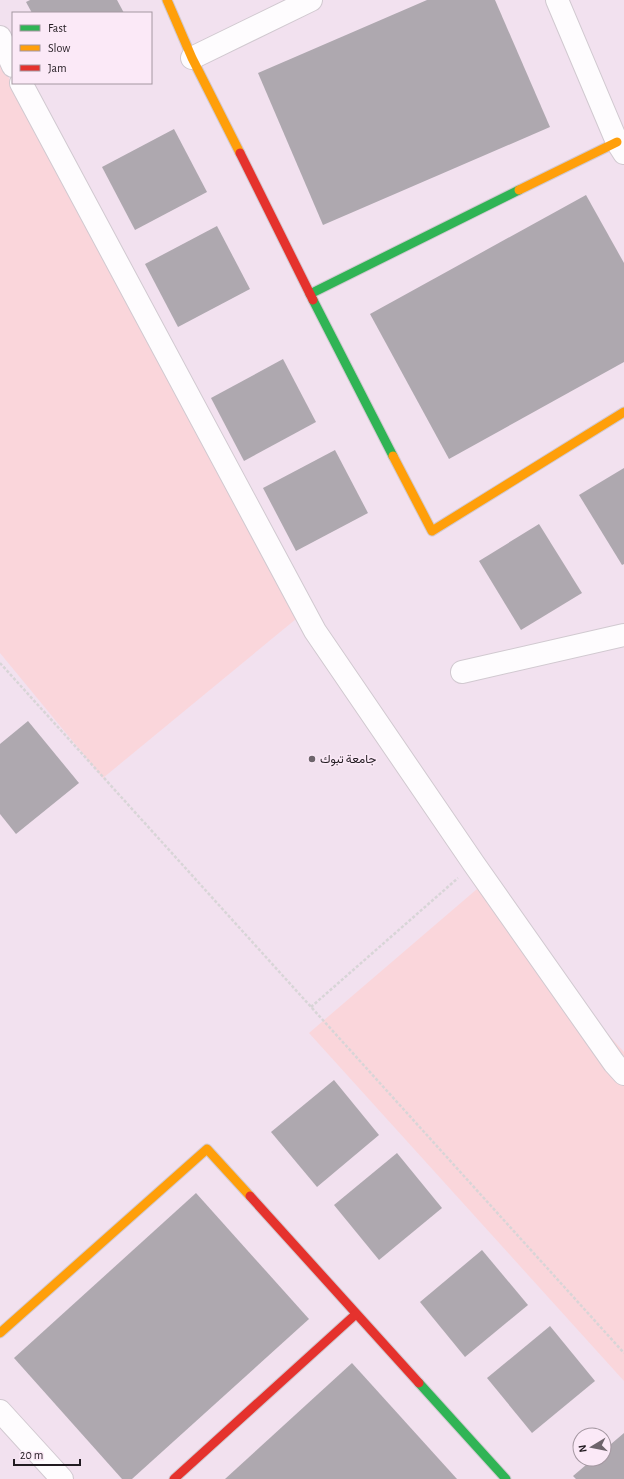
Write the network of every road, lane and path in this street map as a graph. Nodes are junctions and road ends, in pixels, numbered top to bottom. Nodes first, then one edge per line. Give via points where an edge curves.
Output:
1 (167, 0) edge
2 (311, 0) edge
3 (557, 0) edge
4 (0, 37) edge
5 (192, 58) junction
6 (12, 64) edge
7 (22, 84) edge
8 (621, 148) edge
9 (310, 294) junction
10 (624, 412) edge
11 (624, 635) edge
12 (0, 662) edge
13 (462, 672) dead end
14 (474, 864) junction
15 (311, 1007) junction
16 (624, 1074) edge
17 (356, 1314) junction
18 (0, 1332) edge
19 (624, 1353) edge
20 (0, 1411) edge
21 (62, 1479) edge
22 (174, 1479) edge
23 (506, 1479) edge

1 - 5 street
2 - 5 street
3 - 8 street
4 - 6 street
5 - 9 street
7 - 14 street via 315,630
8 - 9 street
9 - 10 street via 432,531
11 - 13 street
12 - 15 path
14 - 15 path
14 - 16 street
15 - 19 path
17 - 18 street via 207,1149
17 - 22 street
17 - 23 street
20 - 21 street

